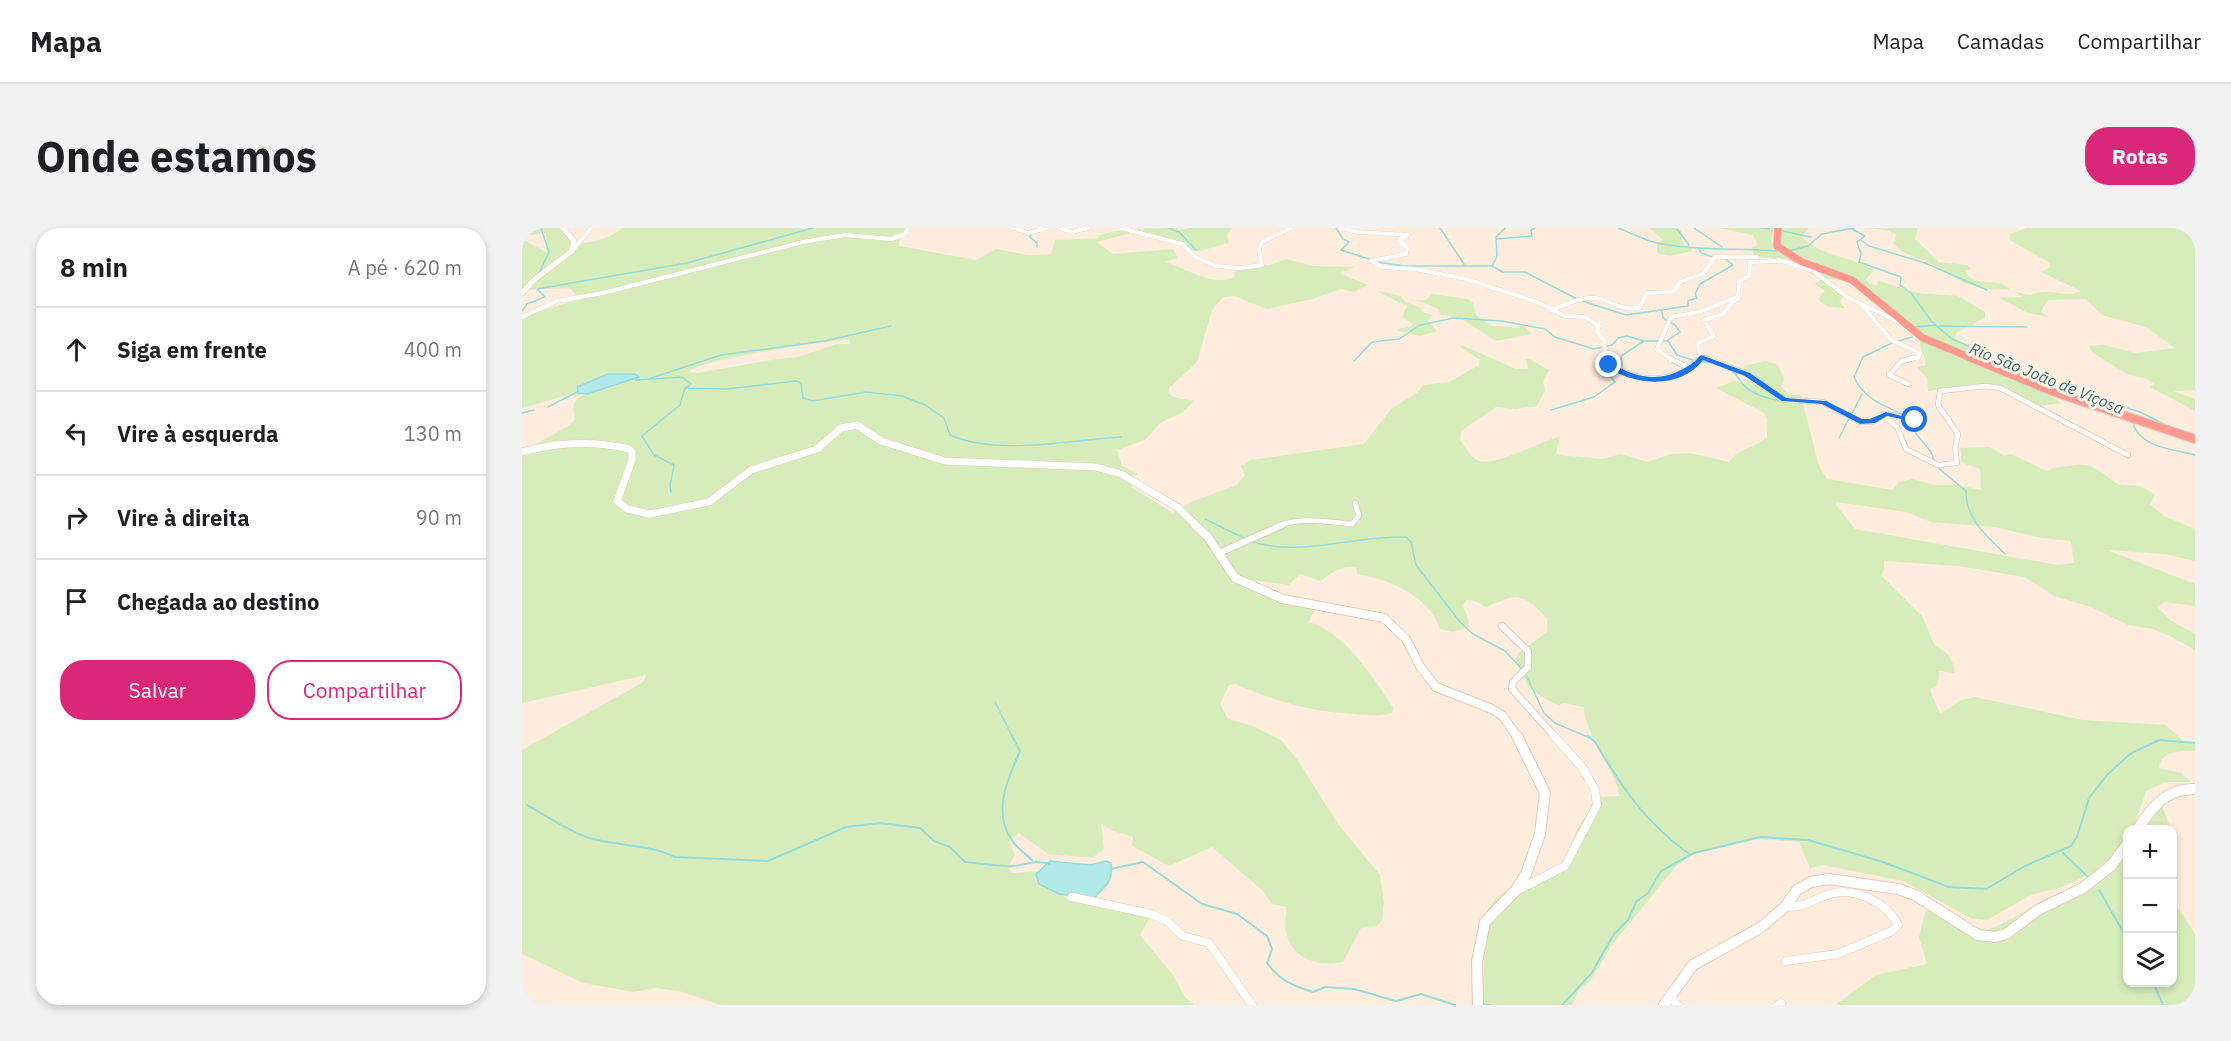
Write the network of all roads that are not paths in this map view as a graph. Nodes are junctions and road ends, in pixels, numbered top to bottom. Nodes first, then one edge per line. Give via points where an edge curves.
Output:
1 (563, 228) edge
2 (591, 228) edge
3 (908, 228) edge
4 (1015, 228) edge
5 (1047, 228) edge
6 (1060, 228) edge
7 (1088, 228) edge
8 (1121, 228) edge
9 (1291, 228) edge
10 (1341, 228) edge
11 (1778, 228) edge
12 (573, 250) junction
13 (1780, 261) junction
14 (522, 293) edge
15 (1739, 296) junction
16 (1861, 303) junction
17 (1551, 310) junction
18 (522, 317) edge
19 (1899, 322) junction
20 (1701, 357) junction
21 (1689, 368) junction
22 (1908, 384) dead end
23 (1883, 415) junction
24 (1915, 420) dead end
25 (2195, 439) edge
26 (522, 452) edge
27 (2128, 455) dead end
28 (1355, 503) dead end
29 (1219, 553) junction
30 (1502, 626) dead end
31 (2195, 789) edge
32 (2141, 825) edge
33 (2123, 849) edge
34 (1516, 890) junction
35 (1072, 897) dead end
36 (1785, 907) junction
37 (1786, 961) dead end
38 (1671, 1002) edge
39 (1252, 1005) edge
40 (1478, 1005) edge

1 - 12 street via 574,241
2 - 12 street
3 - 18 street via 905,234 891,239 845,235 799,243 557,302
4 - 5 street via 1028,233
6 - 7 street
8 - 9 street via 1182,244 1199,260 1235,268 1262,264 1262,242
10 - 17 street via 1356,233 1407,234 1399,240 1407,253 1371,261 1380,266 1466,279
11 - 19 highway via 1775,240 1781,251 1864,288
12 - 14 street
13 - 15 street via 1751,261 1749,276 1739,282
13 - 16 street via 1812,270
13 - 17 street via 1715,256 1704,273 1680,282 1673,292 1647,293 1638,308 1622,308 1590,297
15 - 20 street via 1725,312 1704,320 1714,334 1698,343
15 - 21 street via 1723,298 1699,312 1679,313 1668,320 1657,349
16 - 19 street
16 - 22 street via 1891,340 1920,353 1919,357 1902,361 1889,375
17 - 21 street via 1599,326 1597,331 1604,341 1607,363 1624,373 1656,381
19 - 25 highway via 1923,338 2054,392
20 - 21 street
20 - 23 street via 1748,375 1785,400 1823,402 1860,422 1872,422
23 - 24 street
23 - 27 street via 1897,427 1906,449 1939,465 1954,465 1958,435 1938,405 1940,391 1995,387
26 - 29 street via 564,442 628,450 632,460 617,497 618,504 636,512 656,513 710,502 751,470 817,449 837,431 857,425 881,441 945,462 1096,467 1121,474 1177,507
28 - 29 street via 1359,515 1352,524 1288,522
29 - 34 street via 1235,578 1275,596 1384,618 1406,639 1420,668 1436,687 1492,709 1507,721 1540,780 1546,799 1534,853
30 - 34 street via 1528,651 1528,667 1513,682 1512,689 1575,758 1597,798 1595,812 1565,866
31 - 32 street via 2183,788 2163,795
33 - 36 street via 2112,865 2083,888 1995,937 1978,935 1915,896 1868,884 1829,879 1811,882 1797,891
34 - 40 street via 1485,922 1477,962
35 - 39 street via 1151,914 1167,921 1183,936 1209,943
36 - 37 street via 1808,907 1830,894 1843,892 1880,906 1898,925 1838,954
36 - 38 street via 1760,928 1693,965

